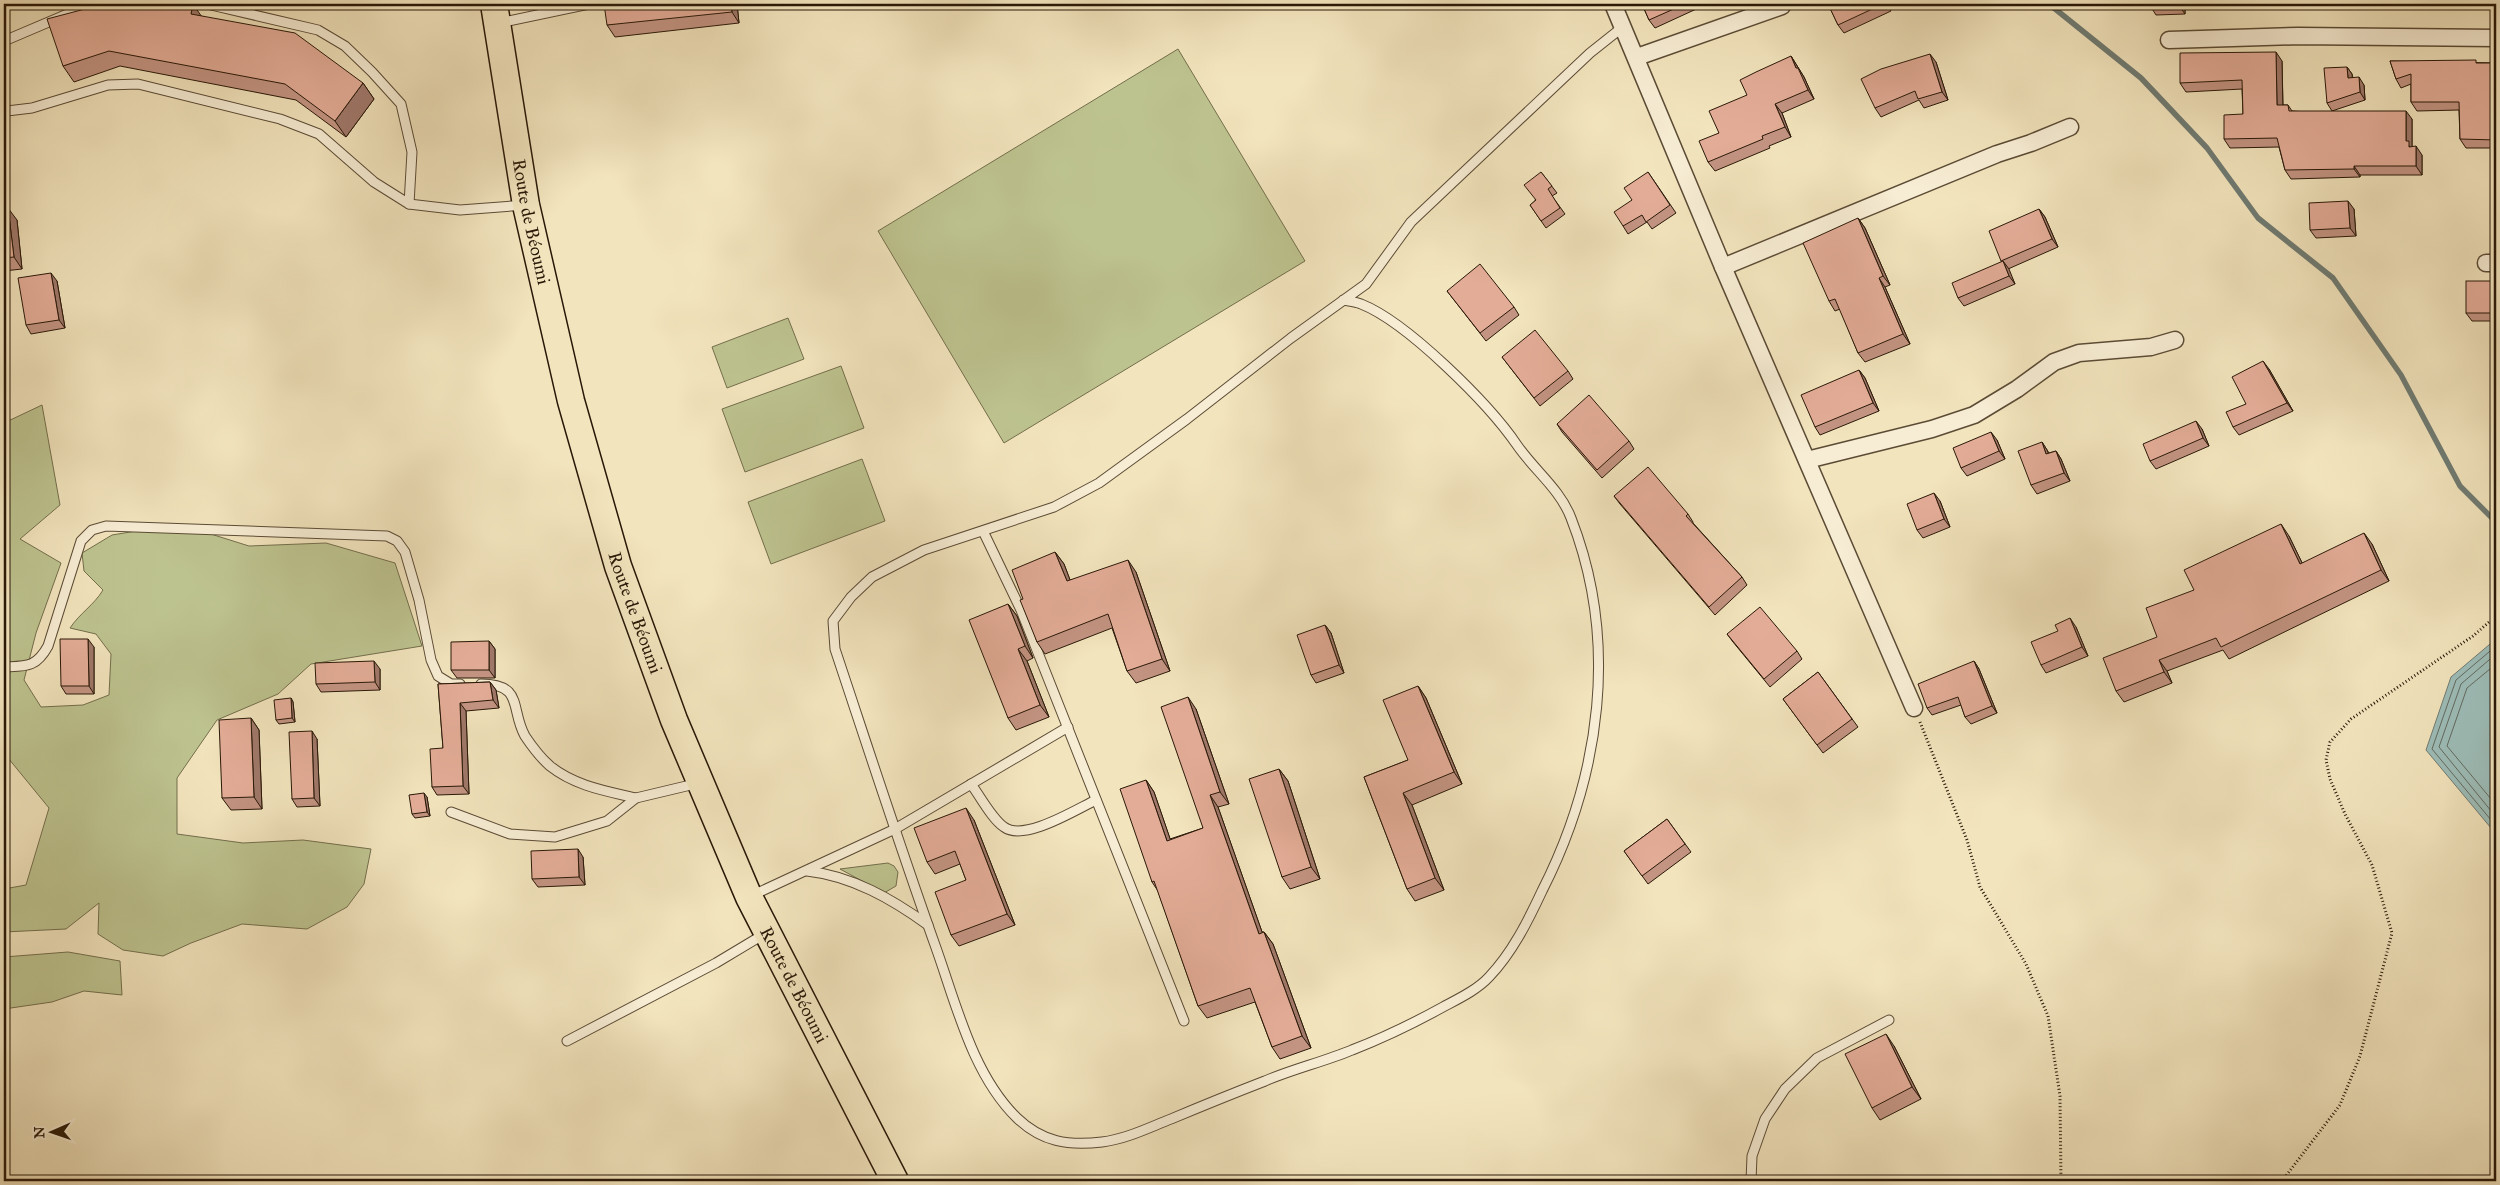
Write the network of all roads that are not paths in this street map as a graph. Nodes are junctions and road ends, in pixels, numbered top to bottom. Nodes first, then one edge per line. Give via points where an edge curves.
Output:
1 (91, 4) edge
2 (207, 4) edge
3 (589, 4) edge
4 (1614, 4) edge
5 (1782, 6) dead end
6 (495, 14) edge
7 (1624, 26) junction
8 (2496, 38) edge
9 (2169, 40) dead end
10 (4, 41) edge
11 (1637, 56) junction
12 (4, 109) edge
13 (2070, 127) dead end
14 (409, 204) junction
15 (526, 205) junction
16 (1723, 267) junction
17 (1344, 300) junction
18 (2175, 340) dead end
19 (1807, 460) junction
20 (983, 531) junction
21 (4, 667) edge
22 (1914, 708) road end
23 (1068, 727) junction
24 (699, 783) junction
25 (971, 784) junction
26 (636, 798) junction
27 (1096, 800) junction
28 (451, 812) dead end
29 (894, 829) junction
30 (807, 871) junction
31 (749, 897) junction
32 (928, 925) junction
33 (766, 933) junction
34 (1889, 1020) dead end
35 (1184, 1021) dead end
36 (567, 1041) dead end
37 (895, 1181) edge
38 (1751, 1181) edge

1 - 10 lane
2 - 14 lane via 318,30 345,46 372,72 402,104 412,152
3 - 6 lane
4 - 7 street
5 - 11 street
6 - 15 main road, Route de Béoumi
7 - 11 street
7 - 17 lane via 1590,53 1411,222 1366,284
8 - 9 street via 2298,36
11 - 16 street
12 - 14 lane via 32,108 108,86 138,84 280,119 319,134 374,182
13 - 16 street
14 - 15 lane via 460,210
15 - 24 main road, Route de Béoumi via 571,402 618,566
16 - 19 street
17 - 20 lane via 1099,483 1054,507
17 - 32 lane via 1360,303 1402,329 1501,421 1570,514 1586,566 1598,629 1600,670 1593,743 1576,811 1555,866 1528,920 1505,956 1487,980 1459,998 1413,1024 1350,1051 1277,1076 1125,1138 1065,1144 1038,1135 1019,1120 989,1082 968,1038
18 - 19 street via 2151,347 2079,353 2054,362 1974,415 1932,429
19 - 22 street
20 - 23 lane via 1021,610
20 - 29 lane via 924,550 872,577 833,621 835,649
21 - 26 lane via 30,665 41,658 48,646 81,541 92,530 106,526 387,536 397,541 405,552 420,600 431,660 438,676 450,684 498,684 509,692 525,735 550,766 585,787
23 - 25 lane
23 - 27 lane
24 - 26 lane
24 - 31 main road, Route de Béoumi
25 - 27 lane via 1003,827 1015,833 1028,831
25 - 29 lane
26 - 28 lane via 607,821 555,837 510,834
27 - 35 lane
29 - 30 lane
29 - 32 lane
30 - 31 lane
30 - 32 lane via 829,873 849,880 897,903
31 - 33 main road, Route de Béoumi
33 - 36 lane via 716,963
33 - 37 main road, Route de Béoumi
34 - 38 lane via 1817,1058 1785,1089 1765,1119 1752,1156

